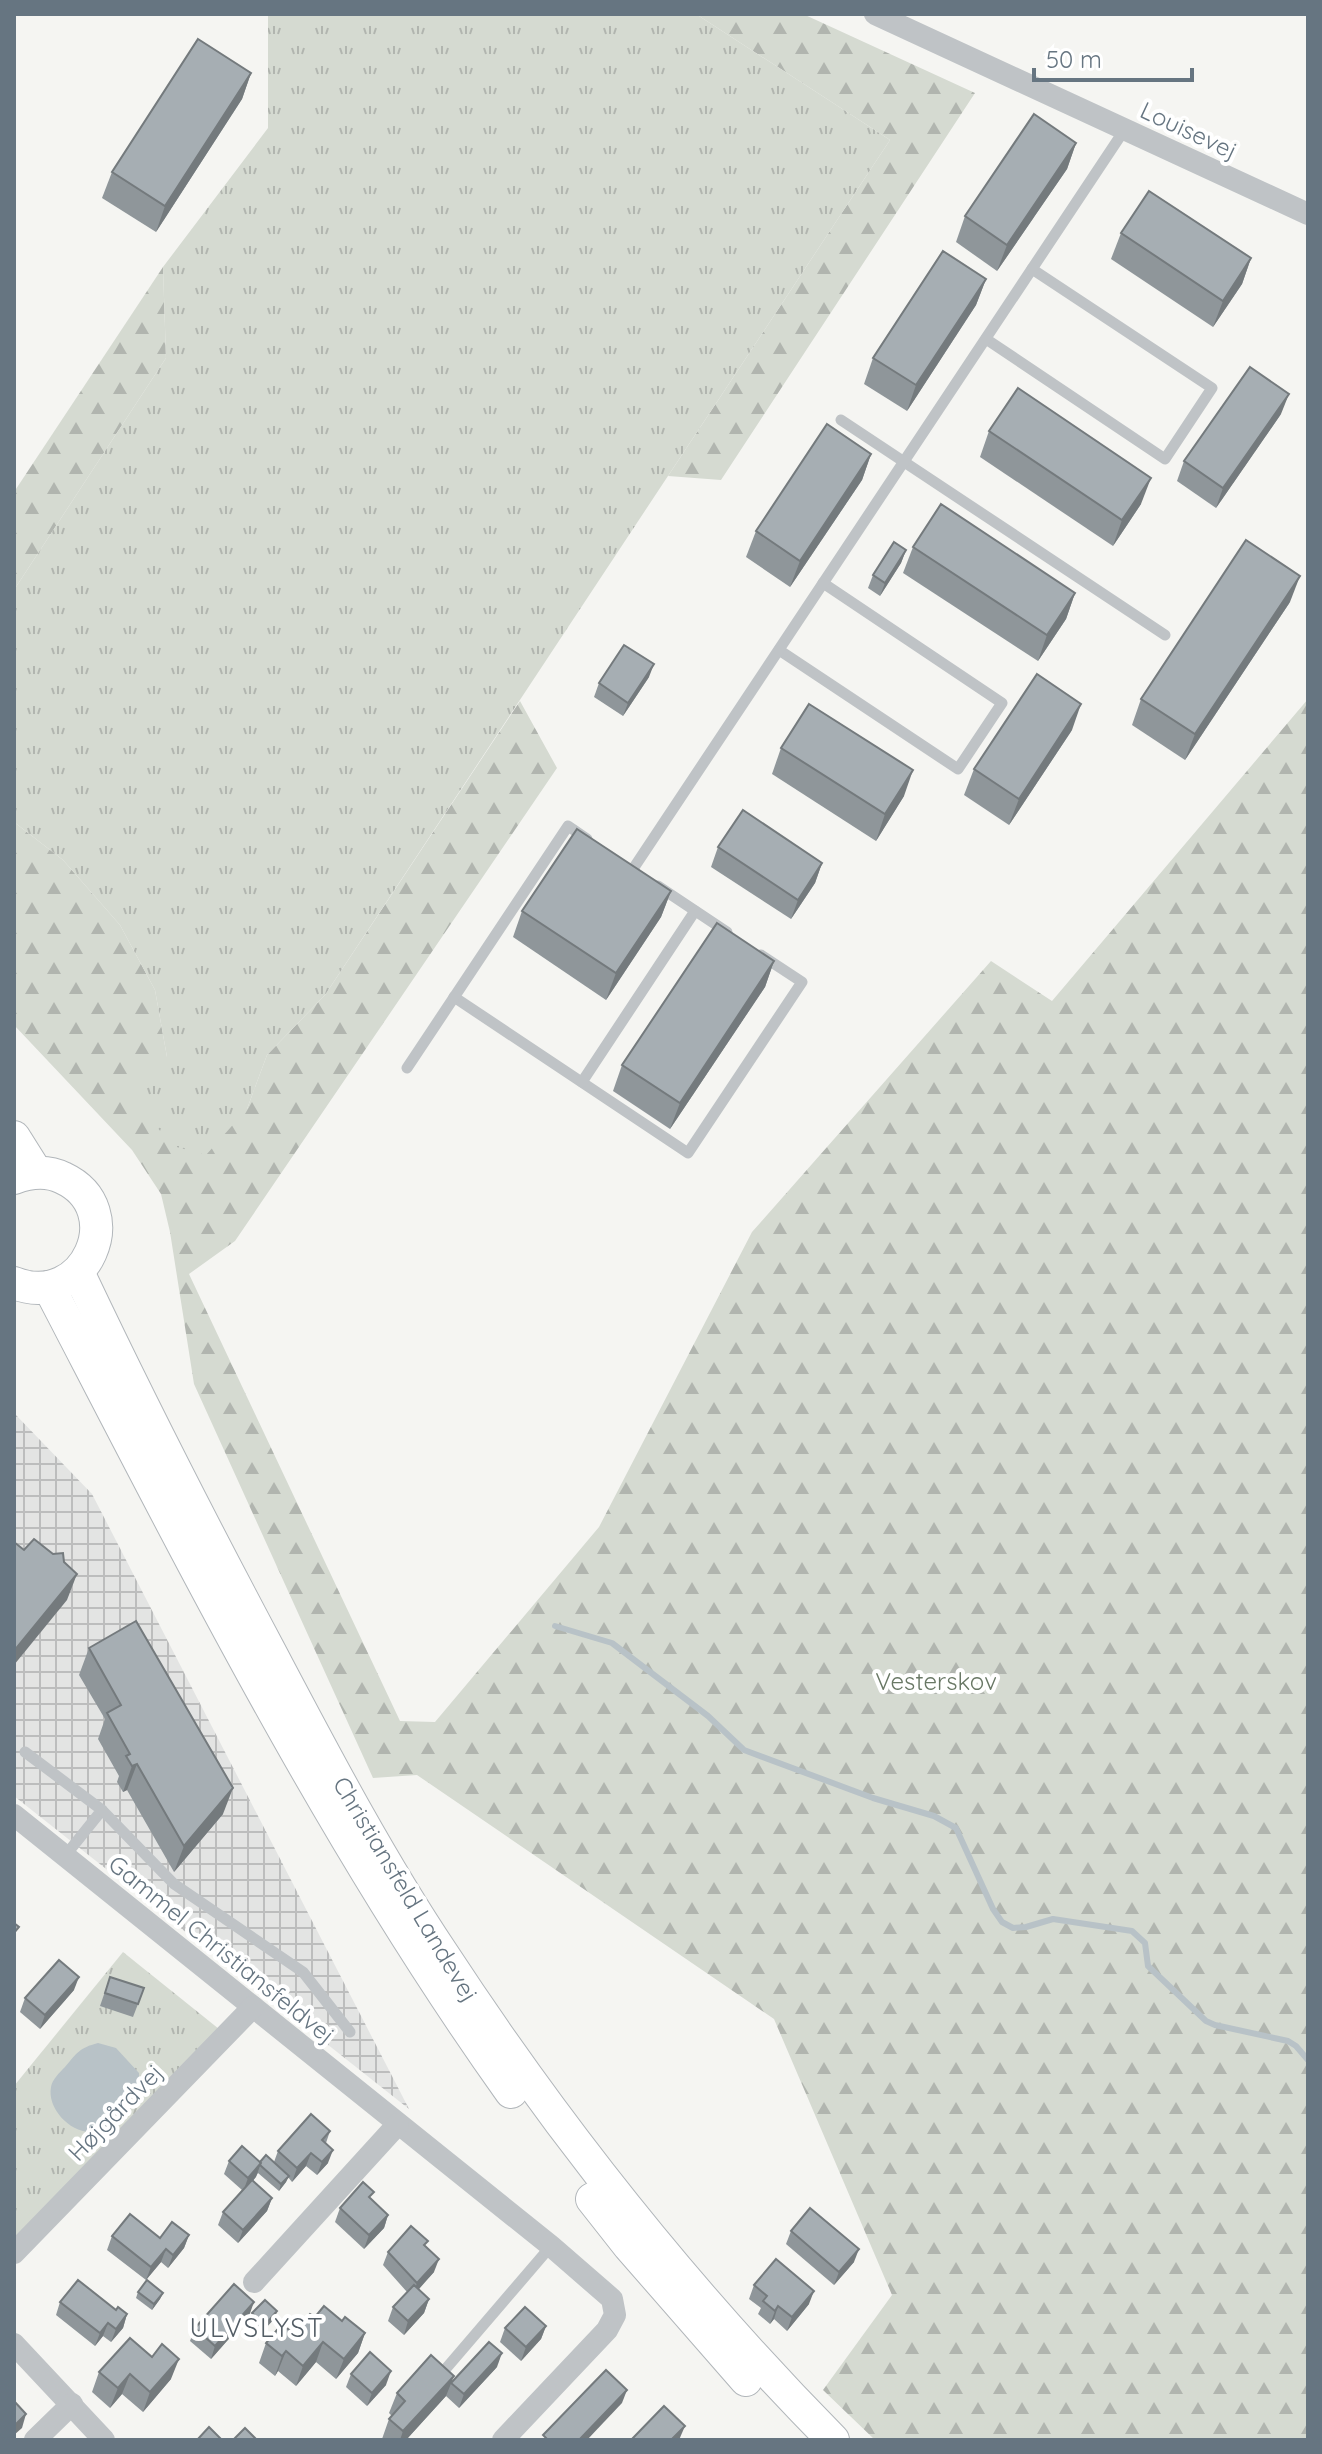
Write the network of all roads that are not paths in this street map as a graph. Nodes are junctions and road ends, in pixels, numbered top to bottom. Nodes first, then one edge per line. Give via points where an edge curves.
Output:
1 (875, 14) edge
2 (1125, 129) junction
3 (1308, 214) edge
4 (1032, 269) junction
5 (986, 339) junction
6 (841, 420) dead end
7 (904, 462) junction
8 (823, 583) junction
9 (1165, 635) dead end
10 (779, 650) junction
11 (594, 843) edge
12 (620, 861) edge
13 (633, 869) junction
14 (695, 911) junction
15 (735, 938) edge
16 (749, 947) edge
17 (454, 997) junction
18 (407, 1068) dead end
19 (582, 1082) junction
20 (14, 1137) edge
21 (25, 1175) edge
22 (78, 1272) junction
23 (14, 1283) edge
24 (49, 1287) junction
25 (25, 1752) dead end
26 (102, 1810) junction
27 (14, 1815) edge
28 (65, 1856) junction
29 (253, 2007) junction
30 (350, 2032) dead end
31 (398, 2124) junction
32 (551, 2246) junction
33 (14, 2253) edge
34 (254, 2282) dead end
35 (14, 2344) edge
36 (443, 2372) edge
37 (72, 2404) junction
38 (35, 2440) edge
39 (104, 2440) edge
40 (503, 2440) edge
41 (802, 2440) edge
42 (833, 2440) edge

1 - 2 street, Louisevej
2 - 3 street, Louisevej
2 - 4 lane
4 - 5 lane
4 - 5 lane via 1212,388 1165,459
5 - 7 lane
6 - 7 lane
7 - 8 lane
7 - 9 lane
8 - 10 lane
8 - 10 lane via 1002,703 958,769
10 - 13 lane
11 - 17 lane via 568,826
12 - 13 lane
13 - 14 lane
14 - 15 lane
14 - 19 lane
16 - 19 lane via 802,982 688,1153
17 - 18 lane
17 - 19 lane
20 - 21 main road
21 - 22 main road via 59,1176 92,1207 95,1242
22 - 24 main road
22 - 42 main road, Christiansfeld Landevej via 136,1395 291,1691 368,1834 441,1952 534,2088 646,2232
23 - 24 main road
24 - 41 main road, Christiansfeld Landevej via 250,1667 401,1932 523,2109 629,2246
25 - 26 lane
26 - 28 lane
26 - 30 lane via 174,1884 303,1972
27 - 28 street, Gammel Christiansfeldvej
28 - 29 street, Gammel Christiansfeldvej
29 - 31 street, Gammel Christiansfeldvej
29 - 33 street, Højgårdvej
31 - 32 street, Gammel Christiansfeldvej
31 - 34 street
32 - 36 lane
32 - 40 street, Gammel Christiansfeldvej via 612,2299 615,2315 607,2330
35 - 37 street
37 - 38 street
37 - 39 street

